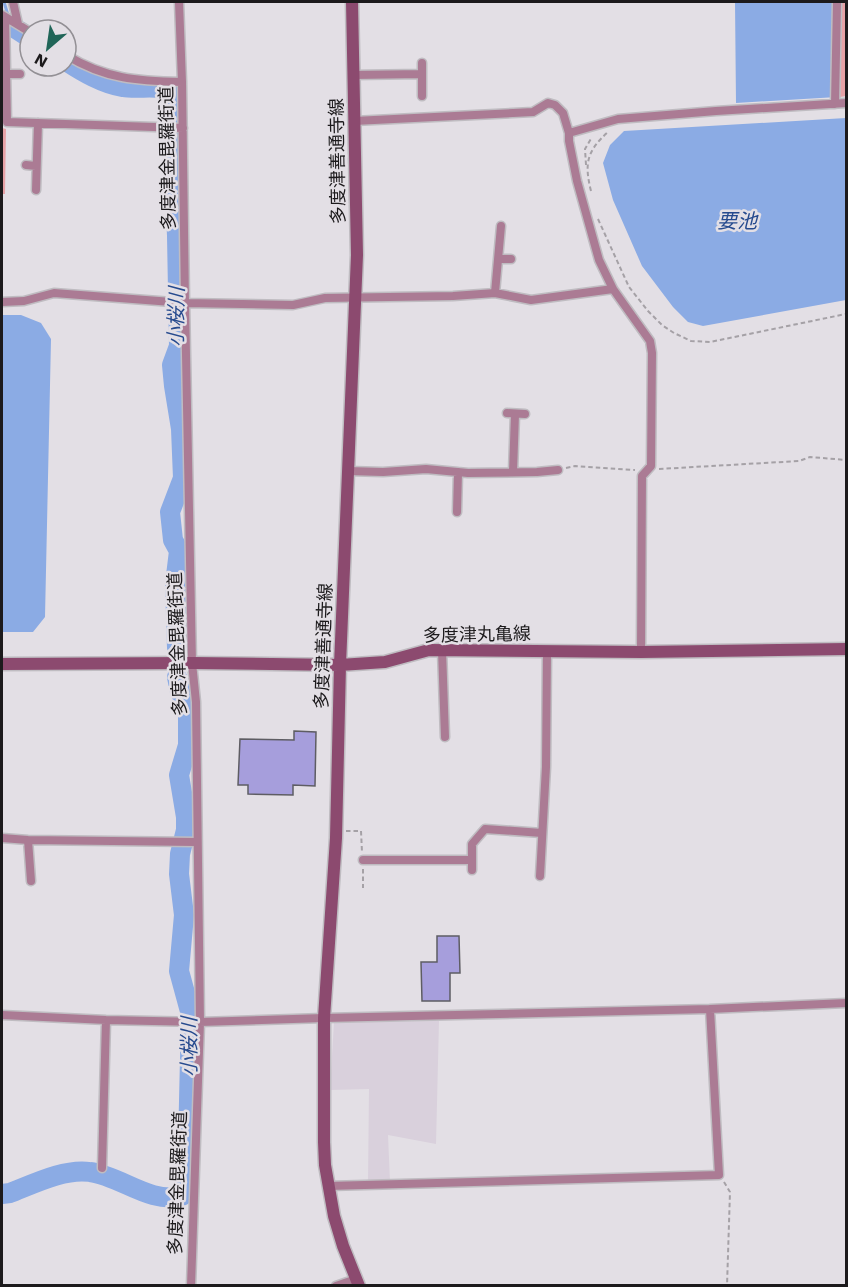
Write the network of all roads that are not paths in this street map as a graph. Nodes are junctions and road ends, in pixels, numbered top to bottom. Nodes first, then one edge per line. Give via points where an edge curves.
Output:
1 (13, 2) edge
2 (179, 2) edge
3 (352, 2) edge
4 (837, 2) edge
5 (3, 16) edge
6 (18, 24) joint
7 (78, 62) edge
8 (422, 63) dead end
9 (4, 74) edge
10 (422, 74) junction
11 (353, 75) junction
12 (182, 82) junction
13 (422, 96) dead end
14 (835, 104) junction
15 (846, 104) edge
16 (354, 121) junction
17 (38, 123) junction
18 (183, 128) junction
19 (569, 133) junction
20 (26, 165) dead end
21 (36, 166) junction
22 (36, 190) dead end
23 (501, 226) dead end
24 (498, 259) junction
25 (511, 259) dead end
26 (613, 289) junction
27 (495, 293) junction
28 (356, 297) junction
29 (2, 302) edge
30 (185, 303) junction
31 (516, 414) dead end
32 (558, 470) road end
33 (348, 471) junction
34 (458, 472) junction
35 (513, 472) junction
36 (457, 512) dead end
37 (846, 649) edge
38 (442, 650) junction
39 (547, 651) junction
40 (641, 652) junction
41 (192, 663) junction
42 (2, 664) edge
43 (340, 665) junction
44 (445, 737) dead end
45 (542, 832) junction
46 (2, 838) edge
47 (28, 840) junction
48 (193, 842) junction
49 (363, 860) road end
50 (472, 860) junction
51 (472, 870) dead end
52 (540, 876) dead end
53 (32, 881) dead end
54 (846, 1003) edge
55 (710, 1009) junction
56 (2, 1015) edge
57 (324, 1018) junction
58 (106, 1020) junction
59 (193, 1022) junction
60 (102, 1168) dead end
61 (328, 1186) junction
62 (357, 1282) edge
63 (191, 1286) edge
64 (336, 1286) edge

1 - 6 street
2 - 12 street, 多度津金毘羅街道
3 - 11 main road, 多度津善通寺線
4 - 14 street
5 - 6 street
5 - 9 street
7 - 12 street via 116,77
8 - 10 street
9 - 17 street via 7,122
10 - 11 street
10 - 13 street
11 - 16 main road, 多度津善通寺線
12 - 18 street, 多度津金毘羅街道
14 - 15 street
14 - 19 street via 618,119
16 - 19 street via 533,112 548,103 563,113
16 - 28 main road, 多度津善通寺線
17 - 18 street
17 - 21 street
18 - 30 street, 多度津金毘羅街道
19 - 26 street via 586,215 599,260
20 - 21 street
21 - 22 street
23 - 24 street
24 - 25 street
24 - 27 street
26 - 27 street via 531,300
26 - 40 street via 650,341 652,353 649,468 642,476
27 - 28 street
28 - 30 street via 293,305
28 - 33 main road, 多度津善通寺線
29 - 30 street via 54,293
30 - 41 street, 多度津金毘羅街道
31 - 35 street
32 - 35 street
33 - 34 street
33 - 43 main road, 多度津善通寺線
34 - 35 street
34 - 36 street
37 - 40 main road, 多度津丸亀線
38 - 39 main road, 多度津丸亀線
38 - 43 main road, 多度津丸亀線 via 385,662
38 - 44 street
39 - 40 main road, 多度津丸亀線
39 - 45 street
41 - 42 main road, 多度津丸亀線
41 - 43 main road, 多度津丸亀線
41 - 48 street, 多度津金毘羅街道 via 196,702
43 - 57 main road, 多度津善通寺線 via 336,830
45 - 50 street via 485,830 472,844
45 - 52 street
46 - 47 street
47 - 48 street
47 - 53 street
48 - 59 street, 多度津金毘羅街道
49 - 50 street
50 - 51 street
54 - 55 street
55 - 57 street
55 - 61 street via 719,1174
56 - 58 street
57 - 59 street
57 - 61 main road, 多度津善通寺線
58 - 59 street
58 - 60 street via 107,1150
59 - 63 street, 多度津金毘羅街道
61 - 62 main road, 多度津善通寺線
62 - 64 street

